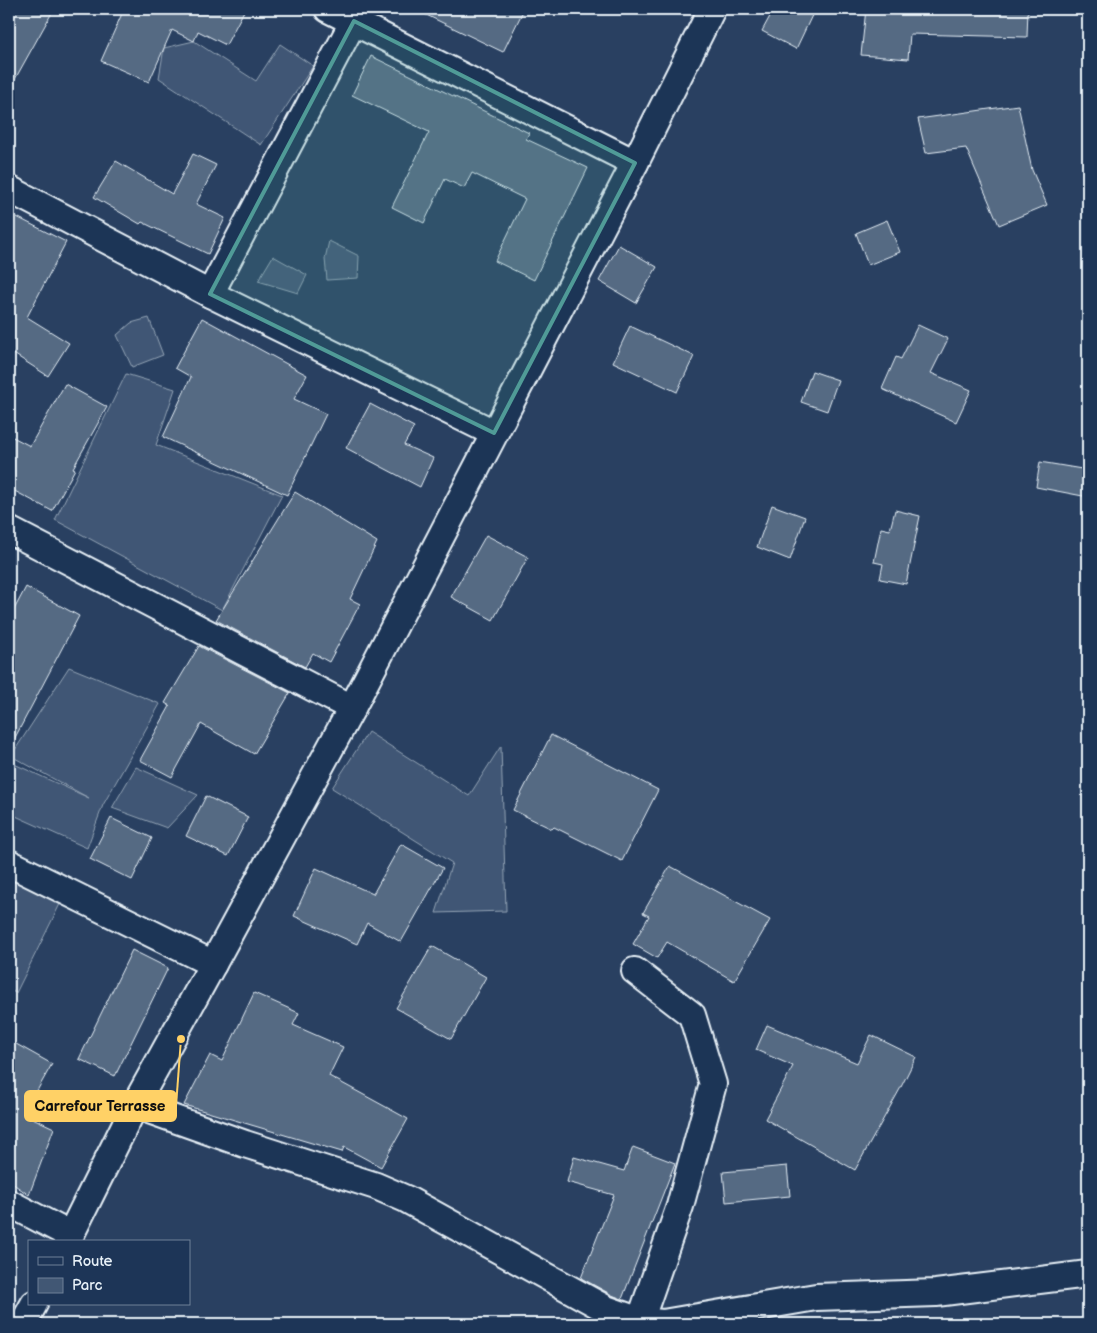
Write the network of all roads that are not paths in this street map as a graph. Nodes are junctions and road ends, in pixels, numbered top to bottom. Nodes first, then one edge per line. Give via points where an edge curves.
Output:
1 (328, 9) edge
2 (712, 9) edge
3 (357, 15) edge
4 (635, 163) junction
5 (9, 189) edge
6 (210, 294) junction
7 (494, 432) junction
8 (9, 530) edge
9 (352, 708) junction
10 (9, 863) edge
11 (213, 964) junction
12 (635, 970) dead end
13 (135, 1105) junction
14 (9, 1203) edge
15 (69, 1238) edge
16 (1088, 1274) edge
17 (33, 1306) edge
18 (640, 1321) junction
19 (23, 1324) edge

1 - 3 street
2 - 4 street
3 - 4 street
3 - 6 street
4 - 7 street
5 - 6 street
6 - 7 street
7 - 9 street
8 - 9 street
9 - 11 street
10 - 11 street
11 - 13 street
12 - 18 street via 692,1014 712,1084 680,1206
13 - 15 street
13 - 18 street via 376,1186 406,1199 606,1310
14 - 15 street
16 - 18 street via 936,1293 816,1297 663,1323
17 - 19 street

